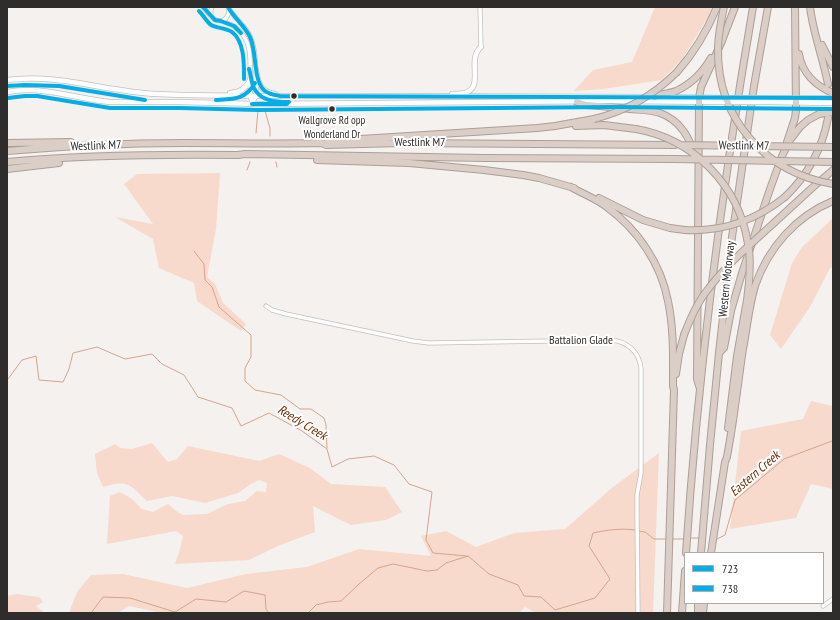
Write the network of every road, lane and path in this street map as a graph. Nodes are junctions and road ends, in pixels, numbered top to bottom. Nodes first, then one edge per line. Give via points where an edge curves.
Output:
1 (203, 7) edge
2 (212, 7) edge
3 (480, 7) edge
4 (717, 7) edge
5 (724, 7) edge
6 (735, 7) edge
7 (753, 7) edge
8 (768, 7) edge
9 (795, 7) edge
10 (812, 7) edge
11 (228, 8) edge
12 (213, 18) junction
13 (221, 21) junction
14 (723, 38) junction
15 (481, 47) joint
16 (796, 49) junction
17 (256, 66) junction
18 (833, 67) edge
19 (7, 80) edge
20 (250, 80) junction
21 (828, 84) dead end
22 (7, 92) edge
23 (833, 93) edge
24 (203, 95) junction
25 (250, 96) junction
26 (256, 96) junction
27 (283, 96) junction
28 (409, 96) junction
29 (424, 96) junction
30 (654, 97) junction
31 (833, 98) edge
32 (699, 100) junction
33 (796, 100) junction
34 (577, 102) junction
35 (409, 103) junction
36 (833, 103) edge
37 (252, 104) junction
38 (833, 112) edge
39 (828, 118) dead end
40 (555, 126) junction
41 (7, 143) edge
42 (322, 143) junction
43 (35, 146) junction
44 (833, 147) edge
45 (7, 151) edge
46 (238, 155) junction
47 (782, 156) junction
48 (7, 162) edge
49 (833, 162) edge
50 (36, 163) junction
51 (699, 165) junction
52 (7, 169) edge
53 (833, 170) edge
54 (833, 184) edge
55 (571, 187) junction
56 (833, 201) edge
57 (266, 306) dead end
58 (719, 352) junction
59 (700, 388) junction
60 (674, 390) junction
61 (725, 462) junction
62 (686, 551) edge
63 (701, 551) edge
64 (711, 552) edge
65 (684, 585) edge
66 (833, 599) edge
67 (823, 606) dead end
68 (638, 613) edge
69 (667, 613) edge
70 (682, 613) edge

1 - 12 street
2 - 12 street via 210,13
3 - 15 street
4 - 40 highway, bridge via 686,62 656,90 633,105 608,116
5 - 54 highway, bridge via 719,33 718,63 726,97 738,123 756,145 779,164 803,176
6 - 14 highway
7 - 59 highway, Western Motorway via 725,179
8 - 58 highway, Western Motorway via 732,237
9 - 16 highway
10 - 18 highway via 818,35
10 - 21 highway via 814,29
11 - 13 street via 228,15
11 - 17 street via 250,35
12 - 13 street
13 - 20 street via 234,26 245,39 250,54
14 - 30 highway via 705,67 693,80 676,91
14 - 32 highway via 701,87
15 - 29 main road via 475,54 475,81 466,93
16 - 23 highway via 808,76 822,88
16 - 33 highway
17 - 26 street
17 - 27 main road via 258,82 262,88 268,93
19 - 24 main road via 56,79 134,93
20 - 24 main road via 239,92
20 - 25 street
22 - 37 main road via 43,91 110,102
24 - 25 main road
25 - 26 main road
25 - 37 street
26 - 27 main road
26 - 37 street
27 - 28 main road
28 - 29 main road
28 - 35 main road
29 - 30 main road
30 - 32 main road
31 - 33 main road
32 - 33 main road, bridge
32 - 34 main road
32 - 51 highway
33 - 36 main road
33 - 47 highway via 795,118
34 - 35 main road
34 - 51 highway via 665,115 687,136
35 - 37 main road
38 - 47 highway via 819,114 808,120 790,140
39 - 55 highway, bridge via 822,143 802,180 785,197 764,212 736,225 685,230 655,224
40 - 42 highway
40 - 61 highway, bridge via 604,125 664,136 686,148 713,170 726,186 737,207 746,232 750,268
41 - 43 highway
42 - 43 highway, Westlink M7
42 - 44 highway, Westlink M7, bridge
43 - 45 highway
46 - 49 highway, Westlink M7, bridge
46 - 50 highway, Westlink M7 via 66,158
46 - 55 highway via 245,158 409,163 484,170 539,178
47 - 58 highway via 742,273 724,348
48 - 50 highway
50 - 52 highway
51 - 59 highway via 697,379
53 - 60 highway, bridge via 730,264 708,288 684,335
55 - 60 highway via 602,204 622,220 643,244 656,266 667,293 670,311
56 - 61 highway via 811,212 789,230 771,253 760,274 750,308
57 - 68 street, Battalion Glade via 286,314 413,342 612,340 626,344 637,355 641,368 641,473 637,516
58 - 63 highway, Western Motorway
59 - 62 highway, Western Motorway
60 - 69 highway
61 - 64 highway
65 - 70 highway
66 - 67 street

